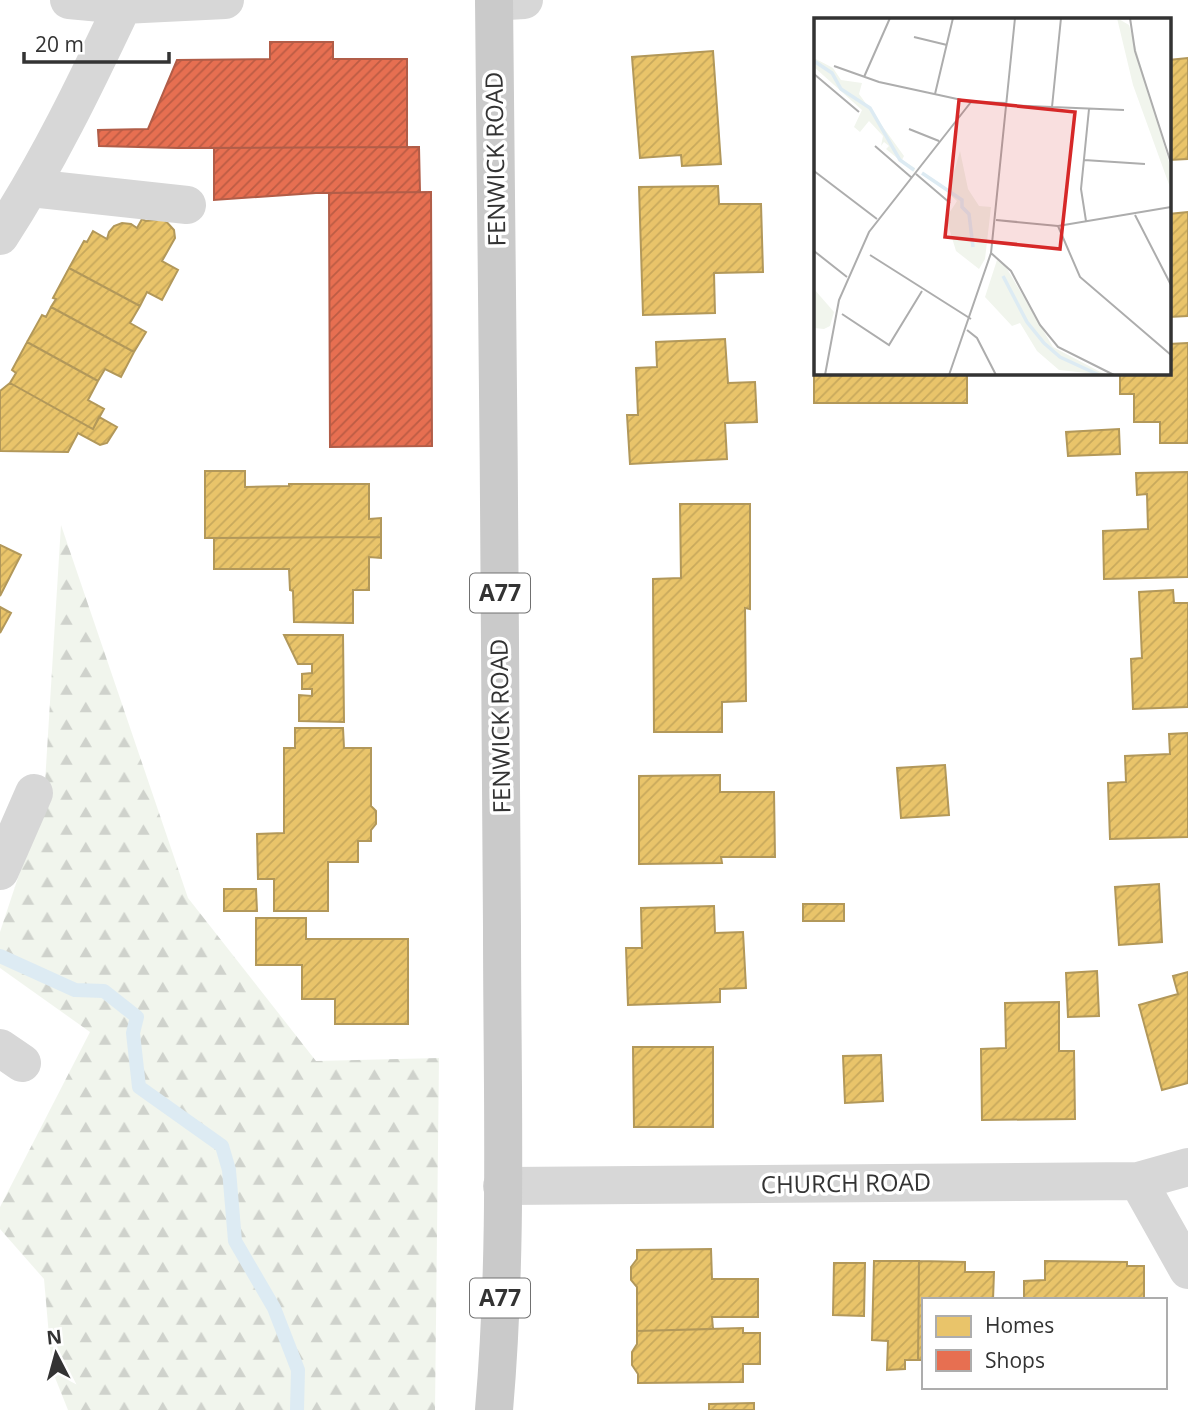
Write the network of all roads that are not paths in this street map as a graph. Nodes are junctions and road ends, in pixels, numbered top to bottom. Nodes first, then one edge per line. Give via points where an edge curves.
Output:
1 (69, 0) edge
2 (225, 0) edge
3 (504, 1) edge
4 (123, 3) edge
5 (31, 188) junction
6 (187, 205) dead end
7 (0, 236) edge
8 (34, 793) dead end
9 (0, 871) edge
10 (1188, 1167) edge
11 (1138, 1181) junction
12 (502, 1186) junction
13 (1188, 1270) edge
14 (494, 1410) edge

1 - 4 street
2 - 4 street
3 - 12 main road, FENWICK ROAD / A77
4 - 5 street via 71,116
5 - 6 street
5 - 7 street
8 - 9 street
10 - 11 street, CHURCH ROAD
11 - 12 street, CHURCH ROAD
11 - 13 street
12 - 14 main road, FENWICK ROAD / A77 via 500,1343

